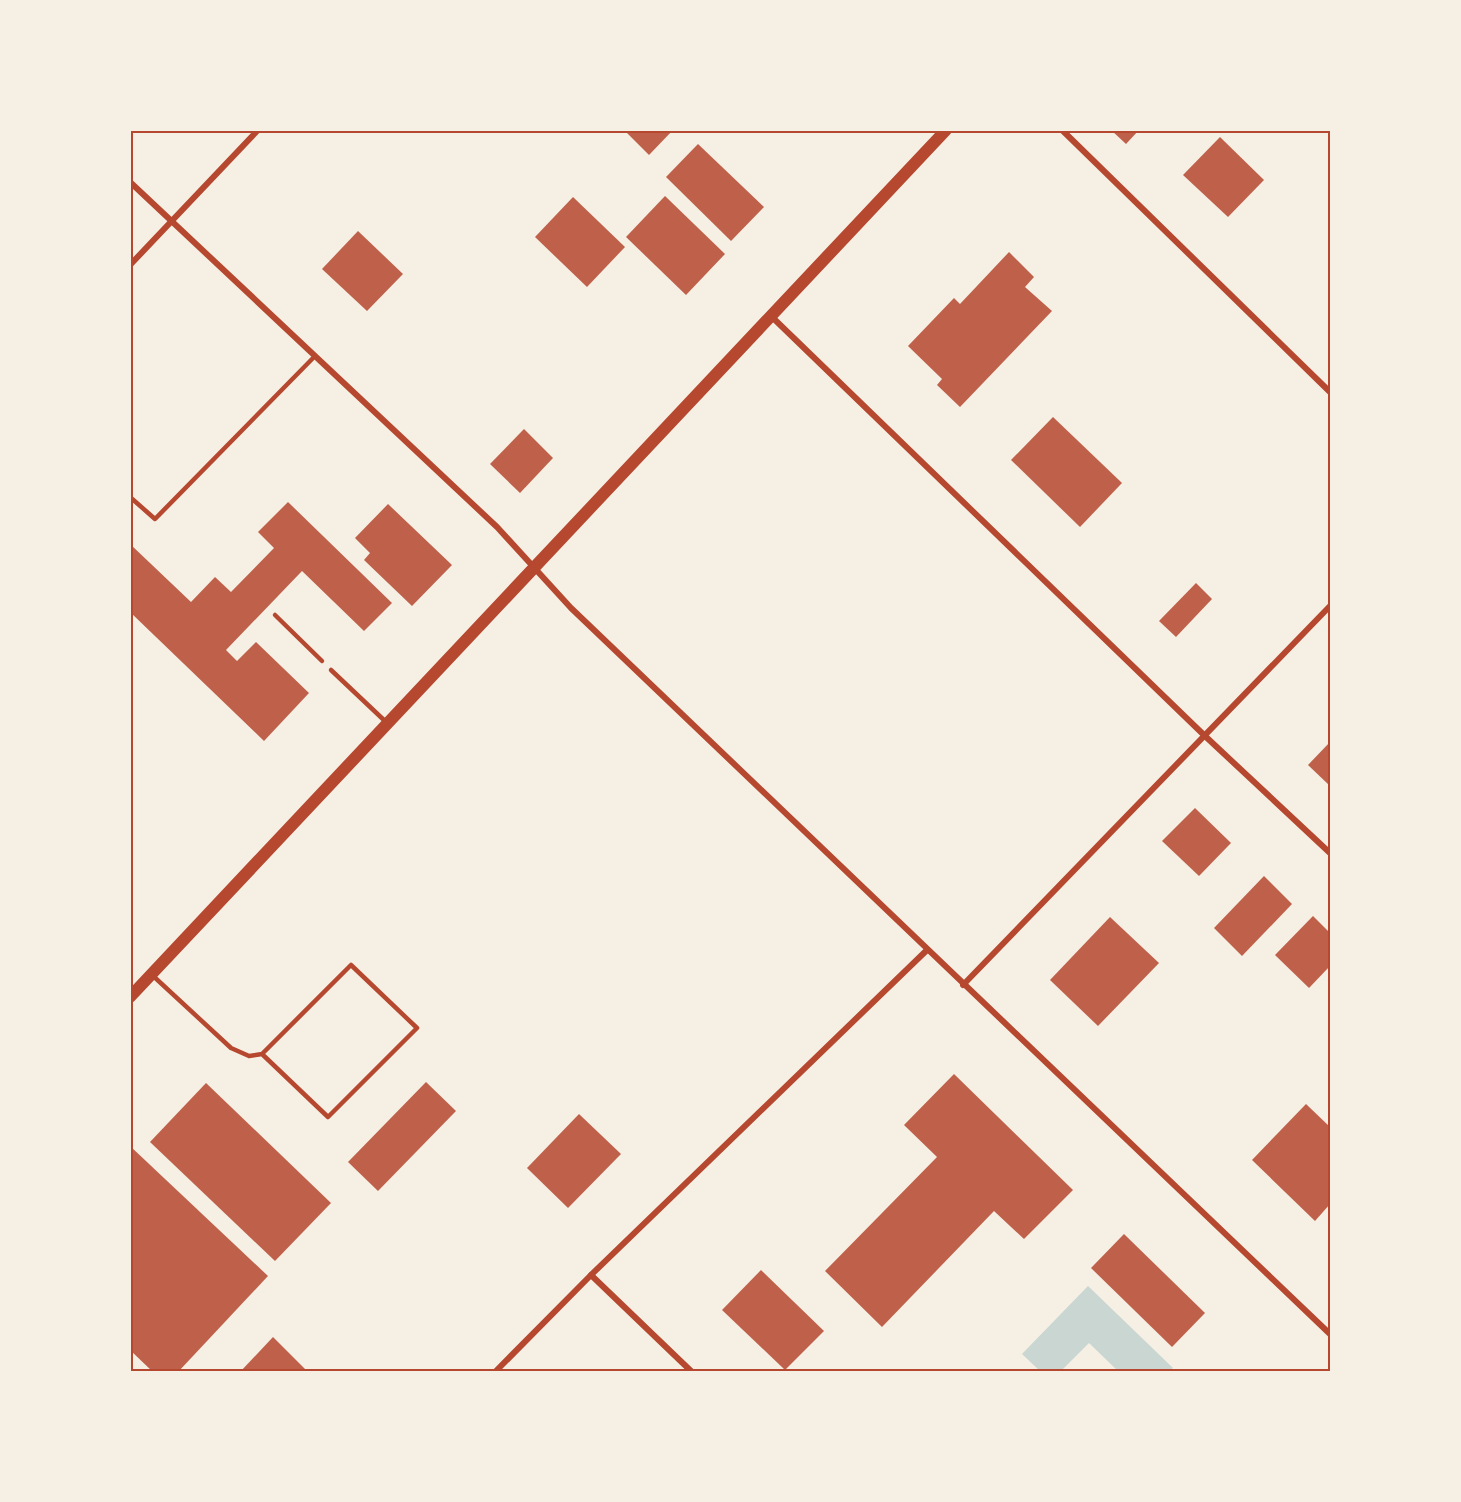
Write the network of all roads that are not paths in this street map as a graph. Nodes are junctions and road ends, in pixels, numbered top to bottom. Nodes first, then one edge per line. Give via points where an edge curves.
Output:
1 (258, 130) edge
2 (946, 130) edge
3 (1062, 130) edge
4 (130, 182) edge
5 (173, 221) junction
6 (130, 265) edge
7 (772, 317) junction
8 (315, 356) junction
9 (1330, 392) edge
10 (130, 497) edge
11 (534, 568) junction
12 (1330, 606) edge
13 (275, 615) dead end
14 (322, 661) dead end
15 (331, 670) dead end
16 (388, 724) junction
17 (1204, 736) junction
18 (1330, 853) edge
19 (927, 950) junction
20 (151, 974) junction
21 (963, 985) junction
22 (130, 997) edge
23 (262, 1054) junction
24 (591, 1275) junction
25 (1330, 1334) edge
26 (495, 1371) edge
27 (692, 1371) edge

1 - 5 street
2 - 7 main road
3 - 9 street
4 - 5 street
5 - 6 street
5 - 8 street
7 - 11 main road
7 - 17 street
8 - 10 lane via 155,519
8 - 11 street via 497,527
11 - 16 main road
11 - 19 street
12 - 17 street
13 - 14 lane
15 - 16 lane
16 - 20 main road
17 - 18 street
17 - 21 street
19 - 21 street
19 - 24 street
20 - 22 main road
20 - 23 lane via 231,1048 249,1056
21 - 25 street
23 - 23 lane via 351,965 417,1028 328,1116
24 - 26 street
24 - 27 street

